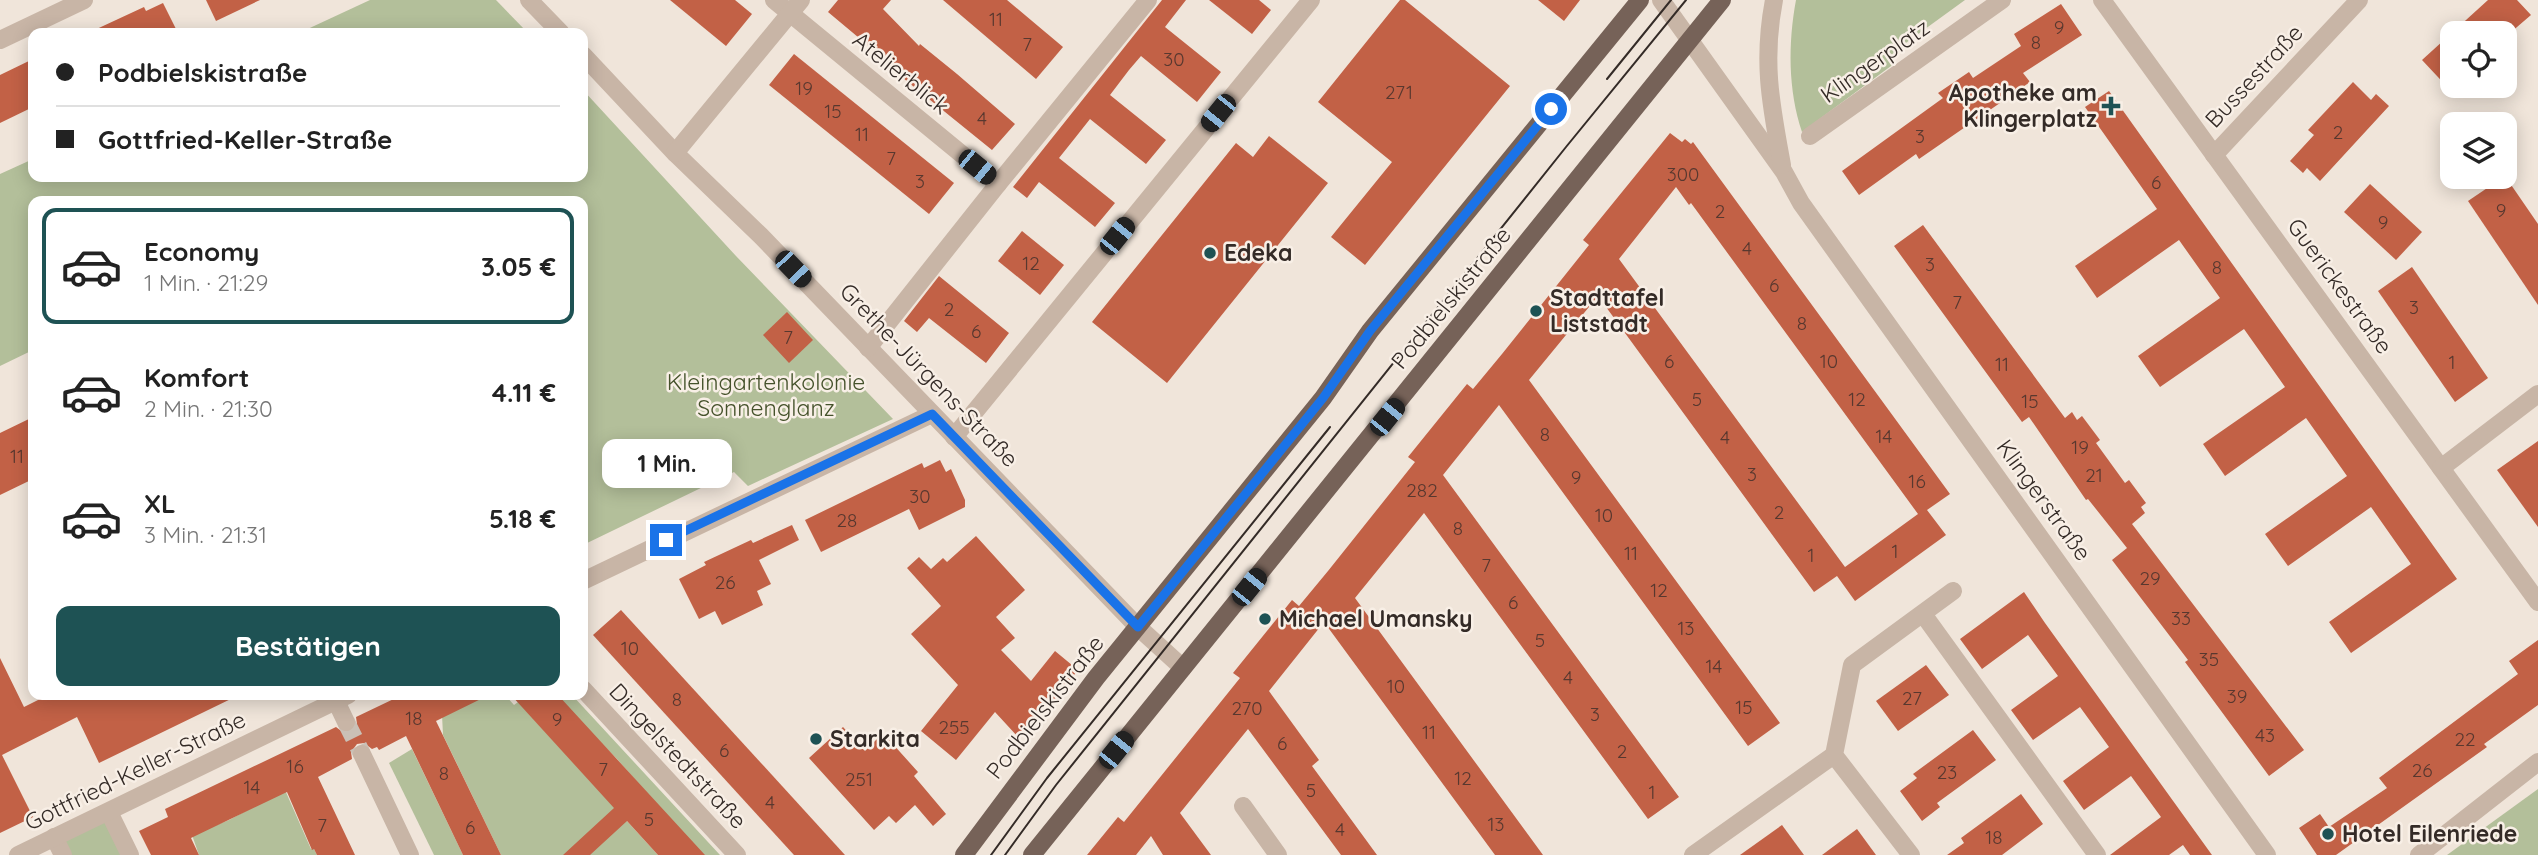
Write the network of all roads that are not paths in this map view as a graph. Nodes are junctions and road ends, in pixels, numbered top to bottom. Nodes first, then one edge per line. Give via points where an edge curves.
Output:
1 (84, 0) edge
2 (529, 0) edge
3 (774, 0) edge
4 (1148, 0) edge
5 (1311, 0) edge
6 (1640, 0) edge
7 (1661, 0) edge
8 (1722, 0) edge
9 (1774, 0) edge
10 (2002, 0) edge
11 (2102, 0) edge
12 (2359, 0) edge
13 (795, 6) edge
14 (556, 28) edge
15 (0, 40) edge
16 (1690, 41) junction
17 (588, 60) edge
18 (1810, 136) dead end
19 (675, 153) junction
20 (2214, 155) junction
21 (1784, 172) junction
22 (998, 184) junction
23 (868, 348) junction
24 (2538, 394) edge
25 (932, 414) junction
26 (954, 437) junction
27 (2441, 468) junction
28 (588, 579) edge
29 (1953, 590) dead end
30 (2538, 602) edge
31 (1923, 614) junction
32 (1138, 627) junction
33 (1183, 668) junction
34 (588, 694) edge
35 (338, 700) edge
36 (342, 700) edge
37 (346, 722) tunnel mouth
38 (362, 754) tunnel mouth
39 (1834, 755) junction
40 (2538, 762) edge
41 (1243, 806) dead end
42 (109, 811) junction
43 (54, 837) junction
44 (18, 855) edge
45 (63, 855) edge
46 (130, 855) edge
47 (410, 855) edge
48 (737, 855) edge
49 (964, 855) edge
50 (1032, 855) edge
51 (1278, 855) edge
52 (1693, 855) edge
53 (1911, 855) edge
54 (2097, 855) edge
55 (2267, 855) edge
56 (2419, 855) edge

1 - 15 street
2 - 14 street
3 - 13 street, Atelierblick
4 - 22 street
5 - 26 street
6 - 32 main road, Podbielskistraße via 1370,331 1323,398
7 - 16 street, Klingerstraße
8 - 16 main road, Podbielskistraße
9 - 21 street, Klingerstraße via 1767,62
10 - 18 street, Klingerplatz
11 - 20 street, Guerickestraße
12 - 20 street, Bussestraße
13 - 19 street
13 - 22 street, Atelierblick
16 - 21 street, Klingerstraße
16 - 33 main road, Podbielskistraße
17 - 19 street, Grethe-Jürgens-Straße
19 - 23 street, Grethe-Jürgens-Straße
20 - 27 street, Guerickestraße
21 - 55 street, Klingerstraße via 1801,203
22 - 23 street
23 - 25 street, Grethe-Jürgens-Straße
24 - 27 street
25 - 26 street, Grethe-Jürgens-Straße
25 - 28 street
26 - 32 street, Grethe-Jürgens-Straße
27 - 30 street, Guerickestraße
29 - 31 street
31 - 39 street via 1852,665
31 - 54 street
32 - 33 street, Grethe-Jürgens-Straße
32 - 49 main road, Podbielskistraße
33 - 50 main road, Podbielskistraße
34 - 48 street, Dingelstedtstraße
35 - 42 street, Gottfried-Keller-Straße
36 - 37 street
38 - 47 street
39 - 52 street
39 - 53 street
40 - 56 street
41 - 51 street
42 - 43 street, Gottfried-Keller-Straße
42 - 46 street
43 - 44 street, Gottfried-Keller-Straße
43 - 45 street

